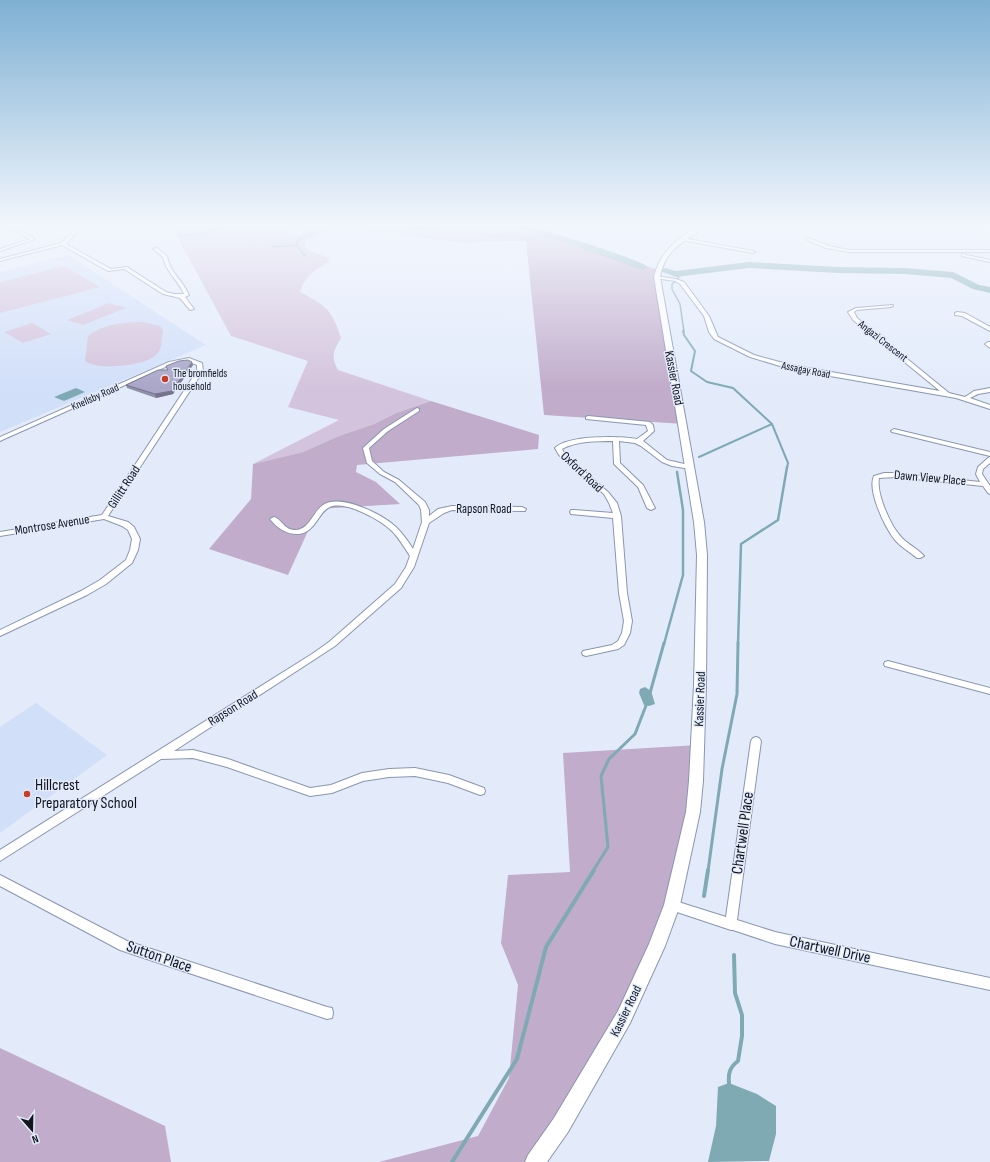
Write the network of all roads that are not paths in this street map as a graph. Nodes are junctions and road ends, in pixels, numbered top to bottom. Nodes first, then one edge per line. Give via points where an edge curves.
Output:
1 (143, 279) edge
2 (177, 279) edge
3 (657, 279) edge
4 (670, 279) edge
5 (182, 297) junction
6 (891, 306) dead end
7 (192, 309) dead end
8 (957, 314) dead end
9 (990, 329) edge
10 (192, 361) joint
11 (990, 390) edge
12 (948, 395) junction
13 (965, 399) junction
14 (988, 405) edge
15 (417, 410) dead end
16 (588, 418) dead end
17 (894, 431) dead end
18 (0, 439) edge
19 (616, 440) junction
20 (638, 442) junction
21 (990, 454) edge
22 (990, 459) edge
23 (691, 467) junction
24 (984, 484) junction
25 (990, 492) edge
26 (651, 508) dead end
27 (522, 509) dead end
28 (574, 512) dead end
29 (617, 516) junction
30 (104, 517) junction
31 (274, 519) dead end
32 (426, 522) junction
33 (0, 534) edge
34 (414, 556) junction
35 (920, 556) dead end
36 (0, 633) edge
37 (586, 653) dead end
38 (888, 664) dead end
39 (990, 691) edge
40 (756, 741) dead end
41 (160, 755) junction
42 (480, 791) dead end
43 (0, 856) edge
44 (0, 880) edge
45 (672, 905) junction
46 (731, 925) junction
47 (990, 984) edge
48 (327, 1013) dead end
49 (536, 1162) edge

1 - 5 street via 154,287
2 - 5 street via 187,294
3 - 23 main road, Kassier Road
4 - 12 street, Assagay Road via 682,283 706,316 714,336 752,356 790,367
5 - 7 street
6 - 12 street, Angazi Crescent via 856,309 851,312 855,319
8 - 9 street via 963,314
10 - 18 street, Knellsby Road via 171,363
10 - 30 street, Gillitt Road via 200,364 200,371
11 - 13 street via 976,392
12 - 13 street, Assagay Road
13 - 14 street, Assagay Road
15 - 32 street via 386,430 366,448 369,462 397,481 422,504
16 - 20 street via 649,423 651,431
17 - 21 street
19 - 20 street, Oxford Road
19 - 26 street via 618,464 641,486
19 - 29 street, Oxford Road via 571,442 560,446 558,450 606,493 613,503
20 - 23 street via 662,460
22 - 24 street via 979,472
23 - 45 main road, Kassier Road via 700,522 702,554 698,745 691,823
24 - 25 street
24 - 35 street, Dawn View Place via 896,474 876,477 876,490 891,530 904,545
27 - 32 street, Rapson Road via 452,508 438,513
28 - 29 street
29 - 37 street, Oxford Road via 623,593 628,621 626,633 621,643 615,647
30 - 33 street, Montrose Avenue
30 - 36 street, Gillitt Road via 125,524 134,534 136,545 129,561 103,582 84,593
31 - 34 street via 281,528 298,532 306,530 325,506 343,503 387,523
32 - 34 street, Rapson Road
34 - 41 street, Rapson Road via 398,586 332,644
38 - 39 street
40 - 46 street, Chartwell Place
41 - 42 street via 193,754 228,763 310,792 332,789 362,777 415,772 449,779
41 - 43 street, Rapson Road
44 - 48 street, Sutton Place via 124,946
45 - 46 street, Chartwell Drive
45 - 49 main road, Kassier Road via 657,946 624,1018 569,1112
46 - 47 street, Chartwell Drive via 775,938

